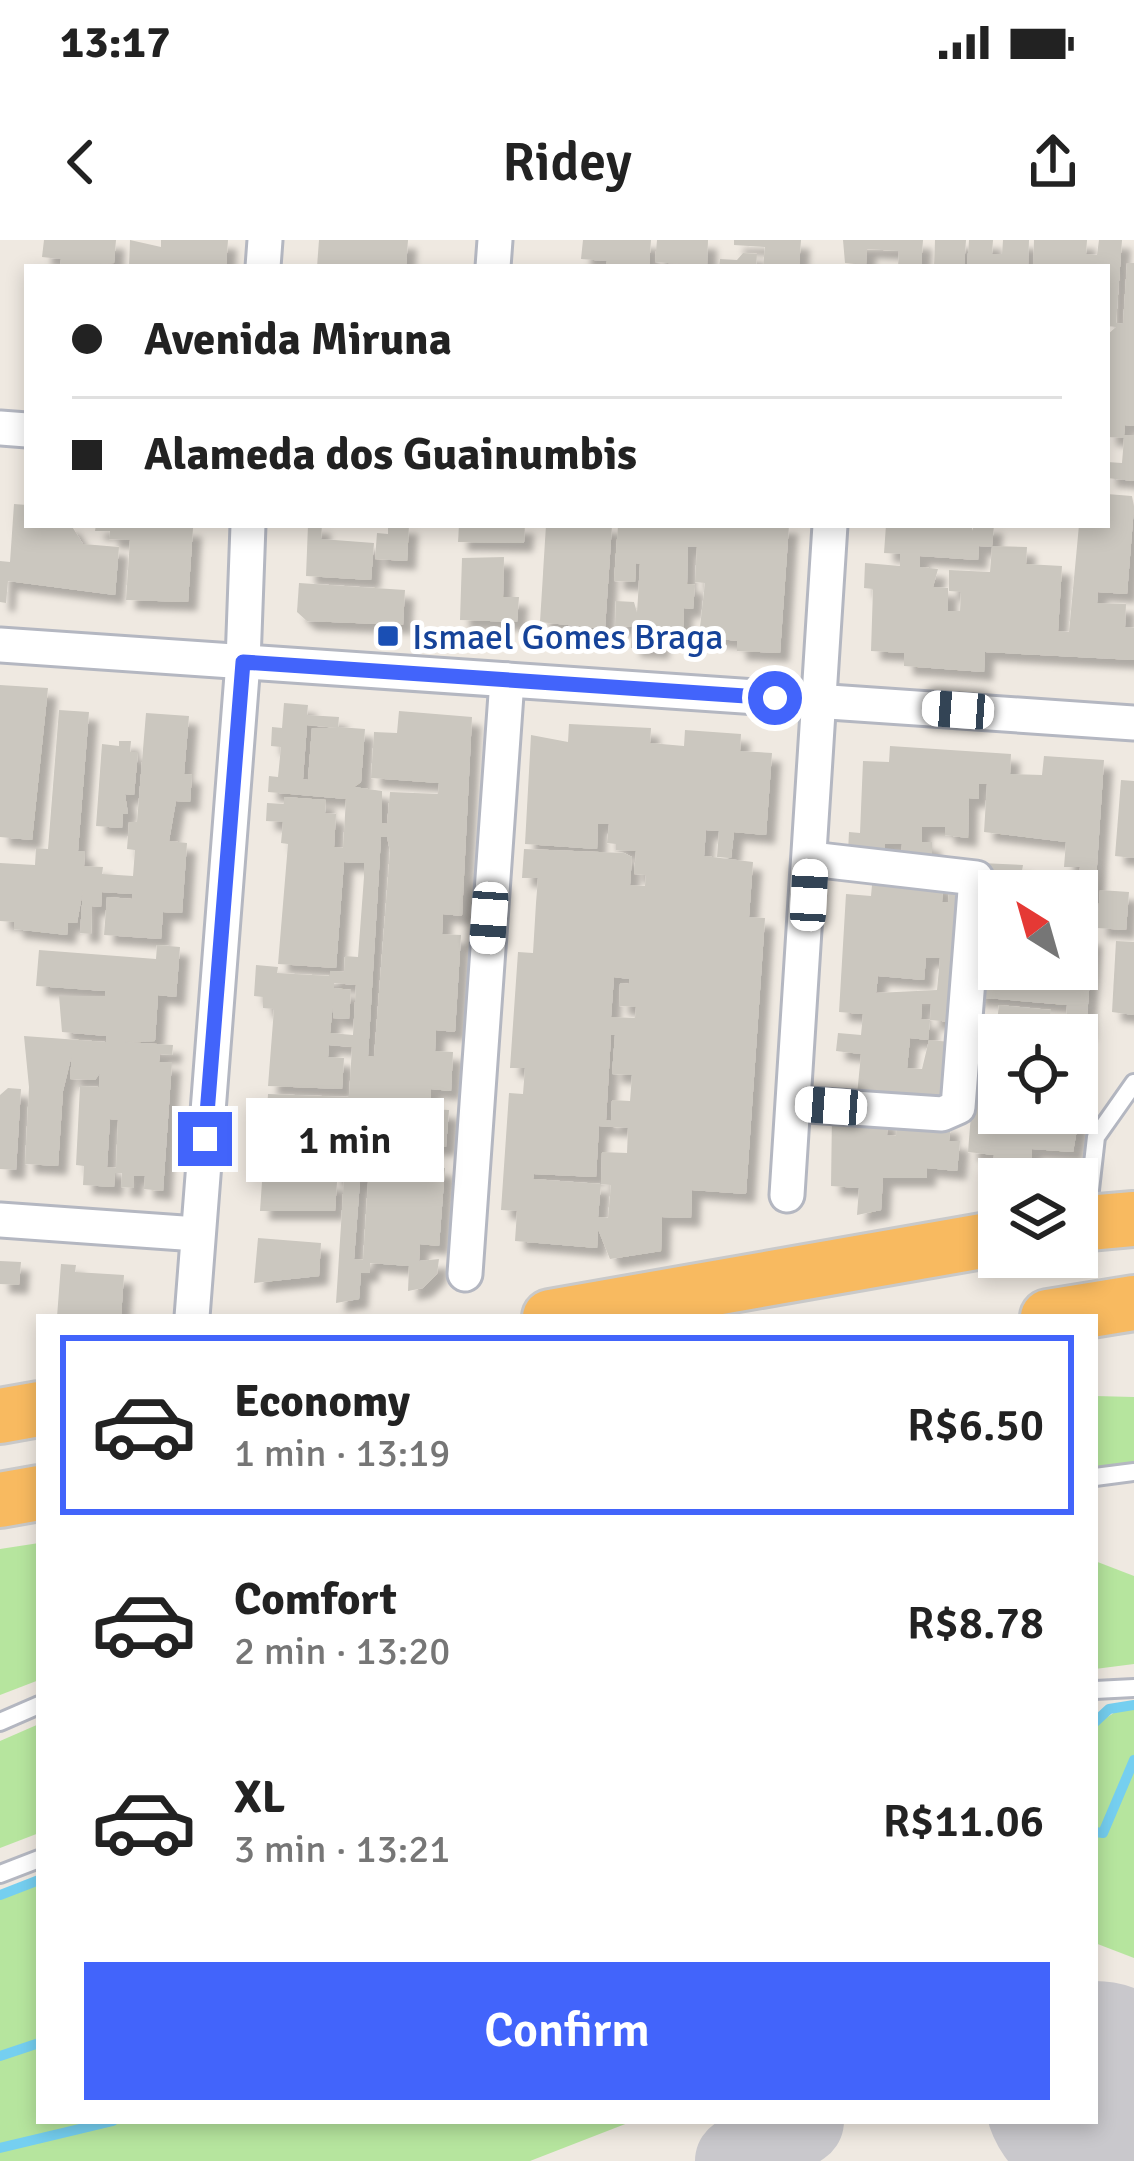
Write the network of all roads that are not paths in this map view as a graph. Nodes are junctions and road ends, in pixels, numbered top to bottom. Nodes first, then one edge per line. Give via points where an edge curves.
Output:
1 (248, 528) edge
2 (830, 528) edge
3 (0, 645) edge
4 (243, 662) junction
5 (507, 680) junction
6 (819, 700) junction
7 (1134, 722) edge
8 (811, 859) junction
9 (1132, 1090) edge
10 (794, 1104) junction
11 (787, 1195) dead end
12 (0, 1220) edge
13 (1099, 1222) edge
14 (197, 1234) junction
15 (978, 1242) edge
16 (466, 1274) dead end
17 (1134, 1304) edge
18 (192, 1314) edge
19 (567, 1314) edge
20 (1068, 1314) edge
21 (36, 1410) edge
22 (0, 1416) edge
23 (1134, 1472) edge
24 (1098, 1477) edge
25 (36, 1493) edge
26 (0, 1499) edge
27 (1134, 1688) edge
28 (1098, 1690) edge
29 (36, 1706) edge
30 (0, 1722) edge
31 (36, 1860) edge
32 (0, 1874) edge

1 - 4 street
2 - 6 street
3 - 4 street
4 - 5 street
4 - 14 street
5 - 6 street
5 - 16 street
6 - 7 street
6 - 8 street
8 - 10 street
8 - 10 street via 976,878 958,1107 941,1114
9 - 13 lane via 1096,1137
10 - 11 street
12 - 14 street
14 - 18 street
15 - 19 highway
17 - 20 highway
21 - 22 highway
23 - 24 lane
25 - 26 highway
27 - 28 lane
29 - 30 lane
31 - 32 lane

